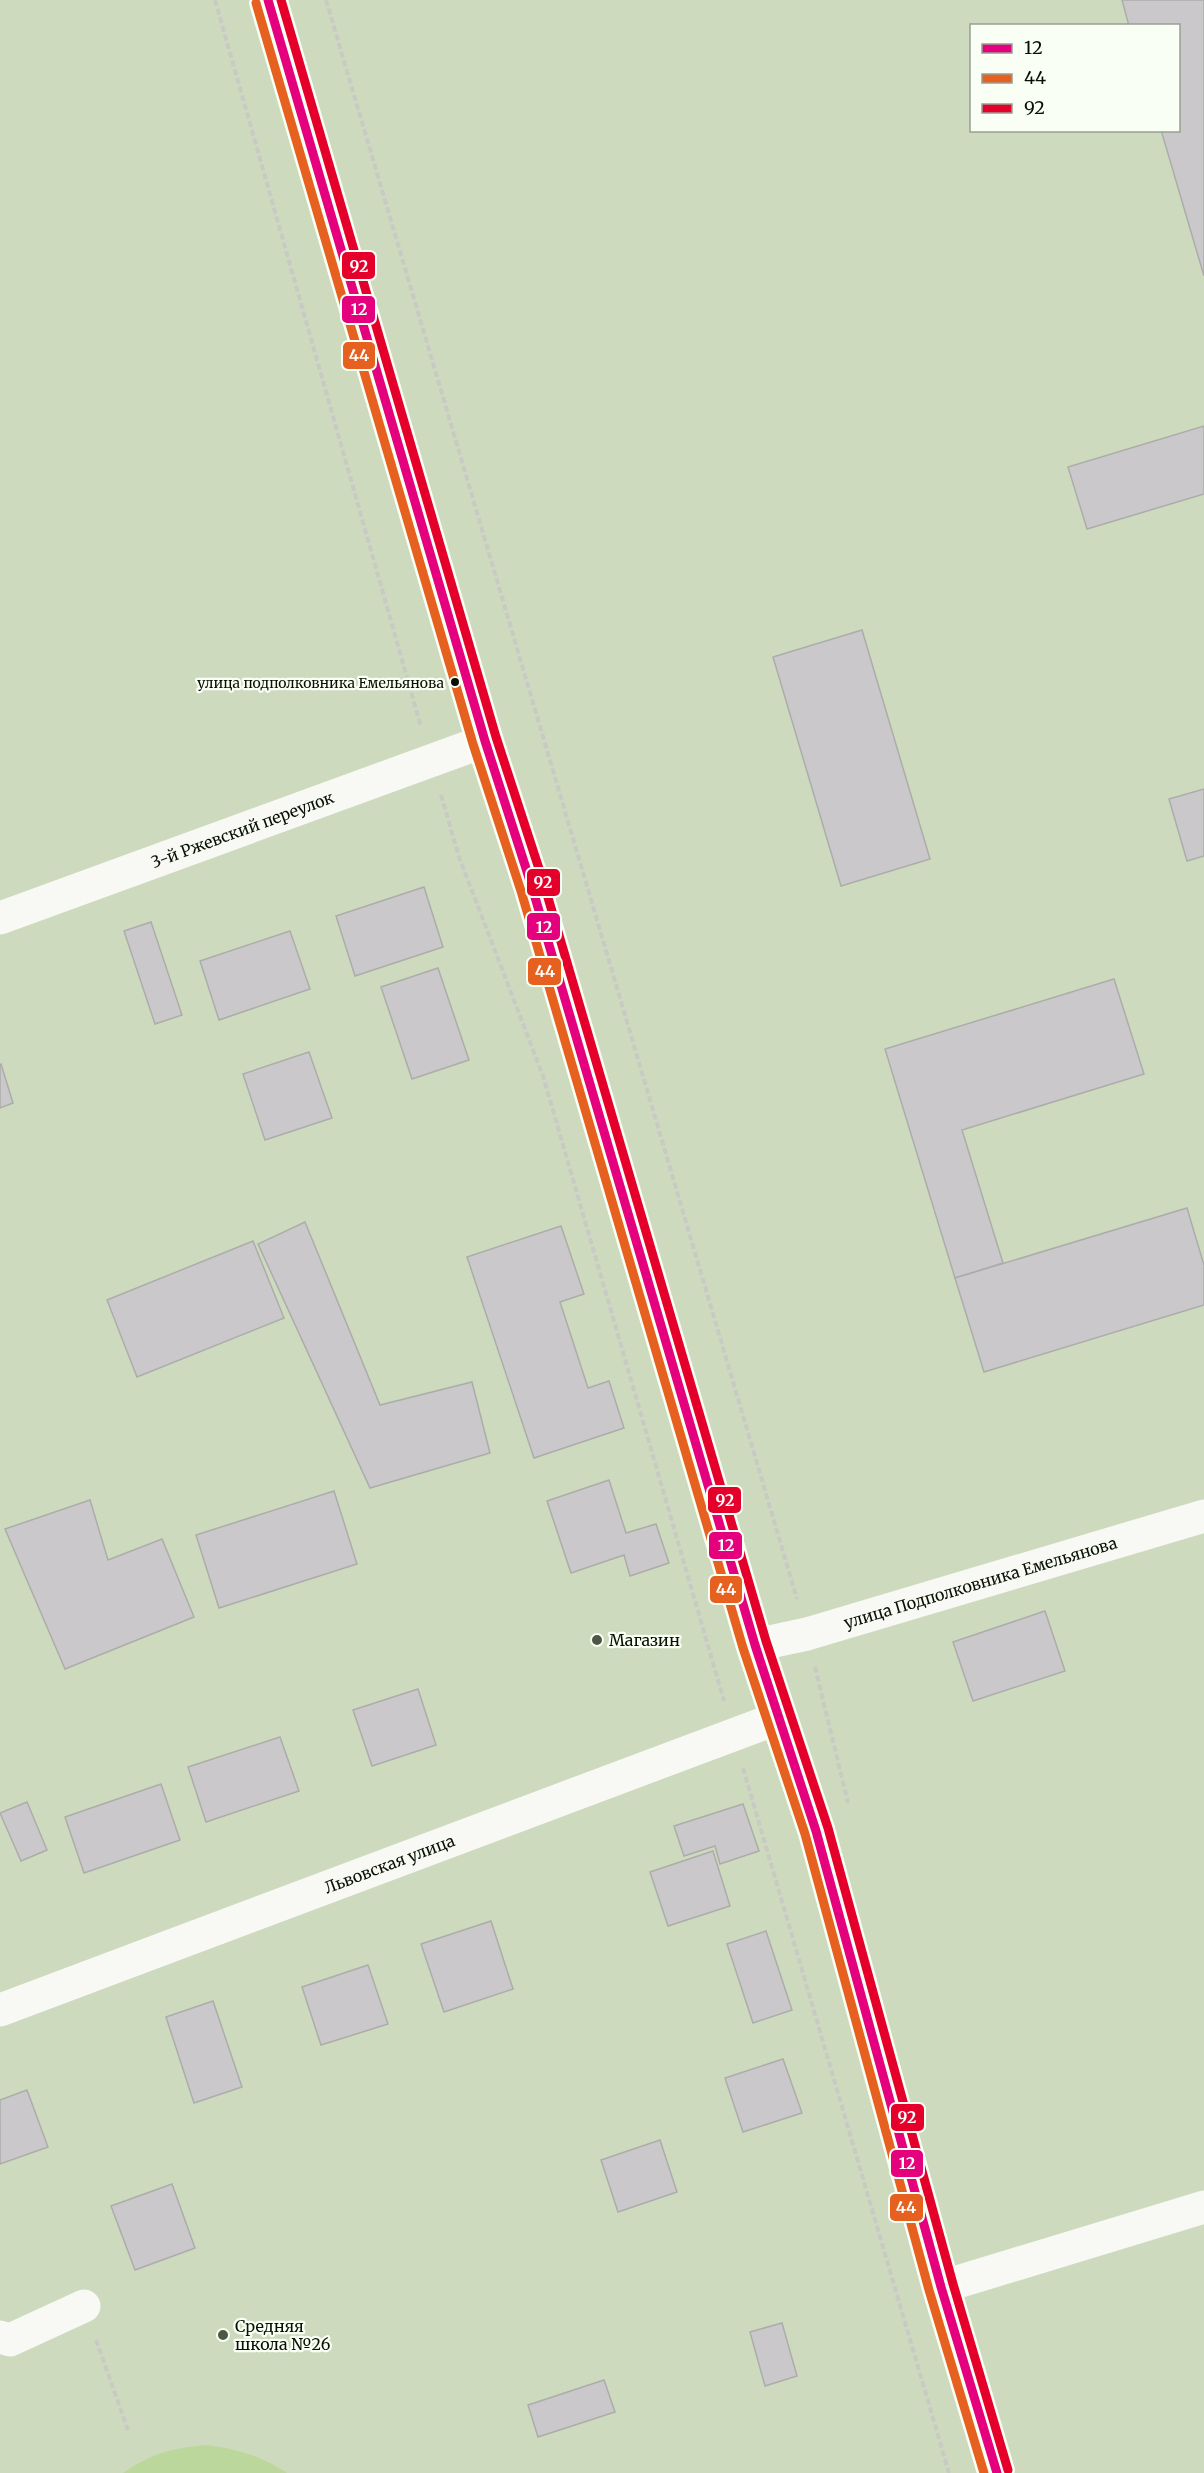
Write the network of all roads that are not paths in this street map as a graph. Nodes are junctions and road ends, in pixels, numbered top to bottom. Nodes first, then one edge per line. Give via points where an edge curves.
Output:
1 (268, 0) edge
2 (485, 741) junction
3 (0, 918) edge
4 (1204, 1516) edge
5 (755, 1645) junction
6 (778, 1718) junction
7 (0, 2010) edge
8 (1204, 2207) edge
9 (942, 2287) junction
10 (84, 2306) road end
11 (0, 2337) edge
12 (997, 2473) edge

1 - 2 main road
2 - 3 street, 3-й Ржевский переулок
2 - 5 main road via 532,887
4 - 5 street, улица Подполковника Емельянова via 807,1634
5 - 6 main road
6 - 7 street, Львовская улица
6 - 9 main road via 816,1831
8 - 9 street
9 - 12 main road
10 - 11 street via 10,2340

